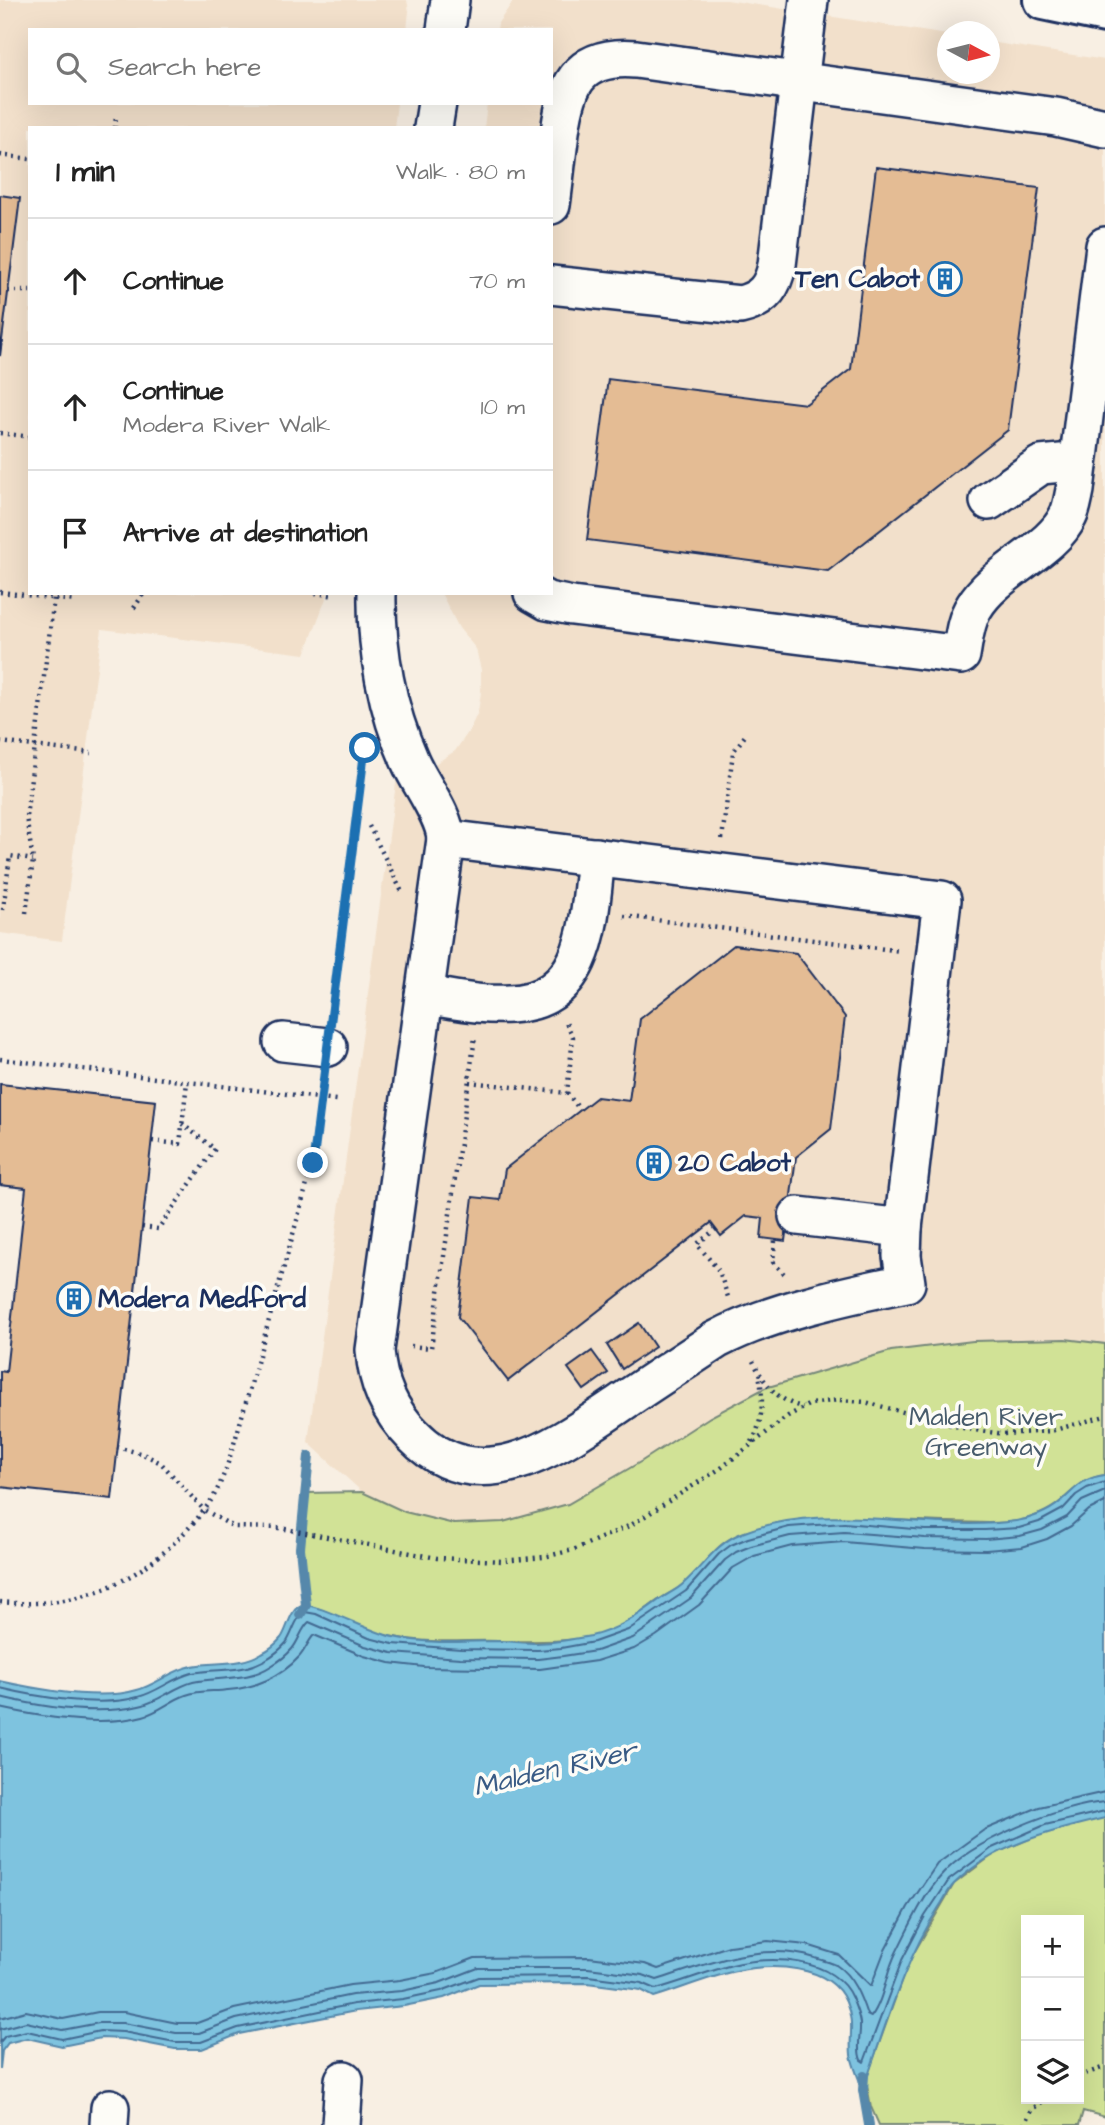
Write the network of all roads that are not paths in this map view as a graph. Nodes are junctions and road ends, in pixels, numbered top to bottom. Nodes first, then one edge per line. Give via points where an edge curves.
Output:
1 (450, 0) edge
2 (809, 0) edge
3 (1042, 0) edge
4 (1105, 13) edge
5 (446, 28) edge
6 (800, 82) junction
7 (437, 105) edge
8 (433, 126) edge
9 (1105, 128) edge
10 (553, 189) edge
11 (1105, 246) edge
12 (553, 285) edge
13 (1078, 465) junction
14 (989, 501) dead end
15 (377, 595) edge
16 (536, 595) edge
17 (446, 839) junction
18 (596, 858) junction
19 (424, 995) junction
20 (283, 1042) dead end
21 (328, 1047) road end
22 (787, 1228) road end
23 (903, 1228) junction
24 (344, 2080) dead end
25 (341, 2125) edge

1 - 5 street
2 - 6 street
3 - 4 main road
6 - 9 street
6 - 10 street via 624,58 602,60 579,74 568,92
6 - 12 street via 777,265 766,293 740,305
7 - 8 street
11 - 13 street
13 - 14 street via 1041,465
13 - 16 street via 1072,503 1062,525 979,599 967,624 961,655 572,606
15 - 17 street via 386,685 402,742 444,825
17 - 18 street
17 - 19 street
18 - 19 street via 583,947 574,968 558,986 538,998 510,1004
18 - 23 street via 942,900
19 - 23 street via 376,1342 377,1372 396,1415 420,1442 442,1456 489,1467 513,1463 562,1442 731,1332 906,1283
20 - 21 street
22 - 23 street
24 - 25 street

